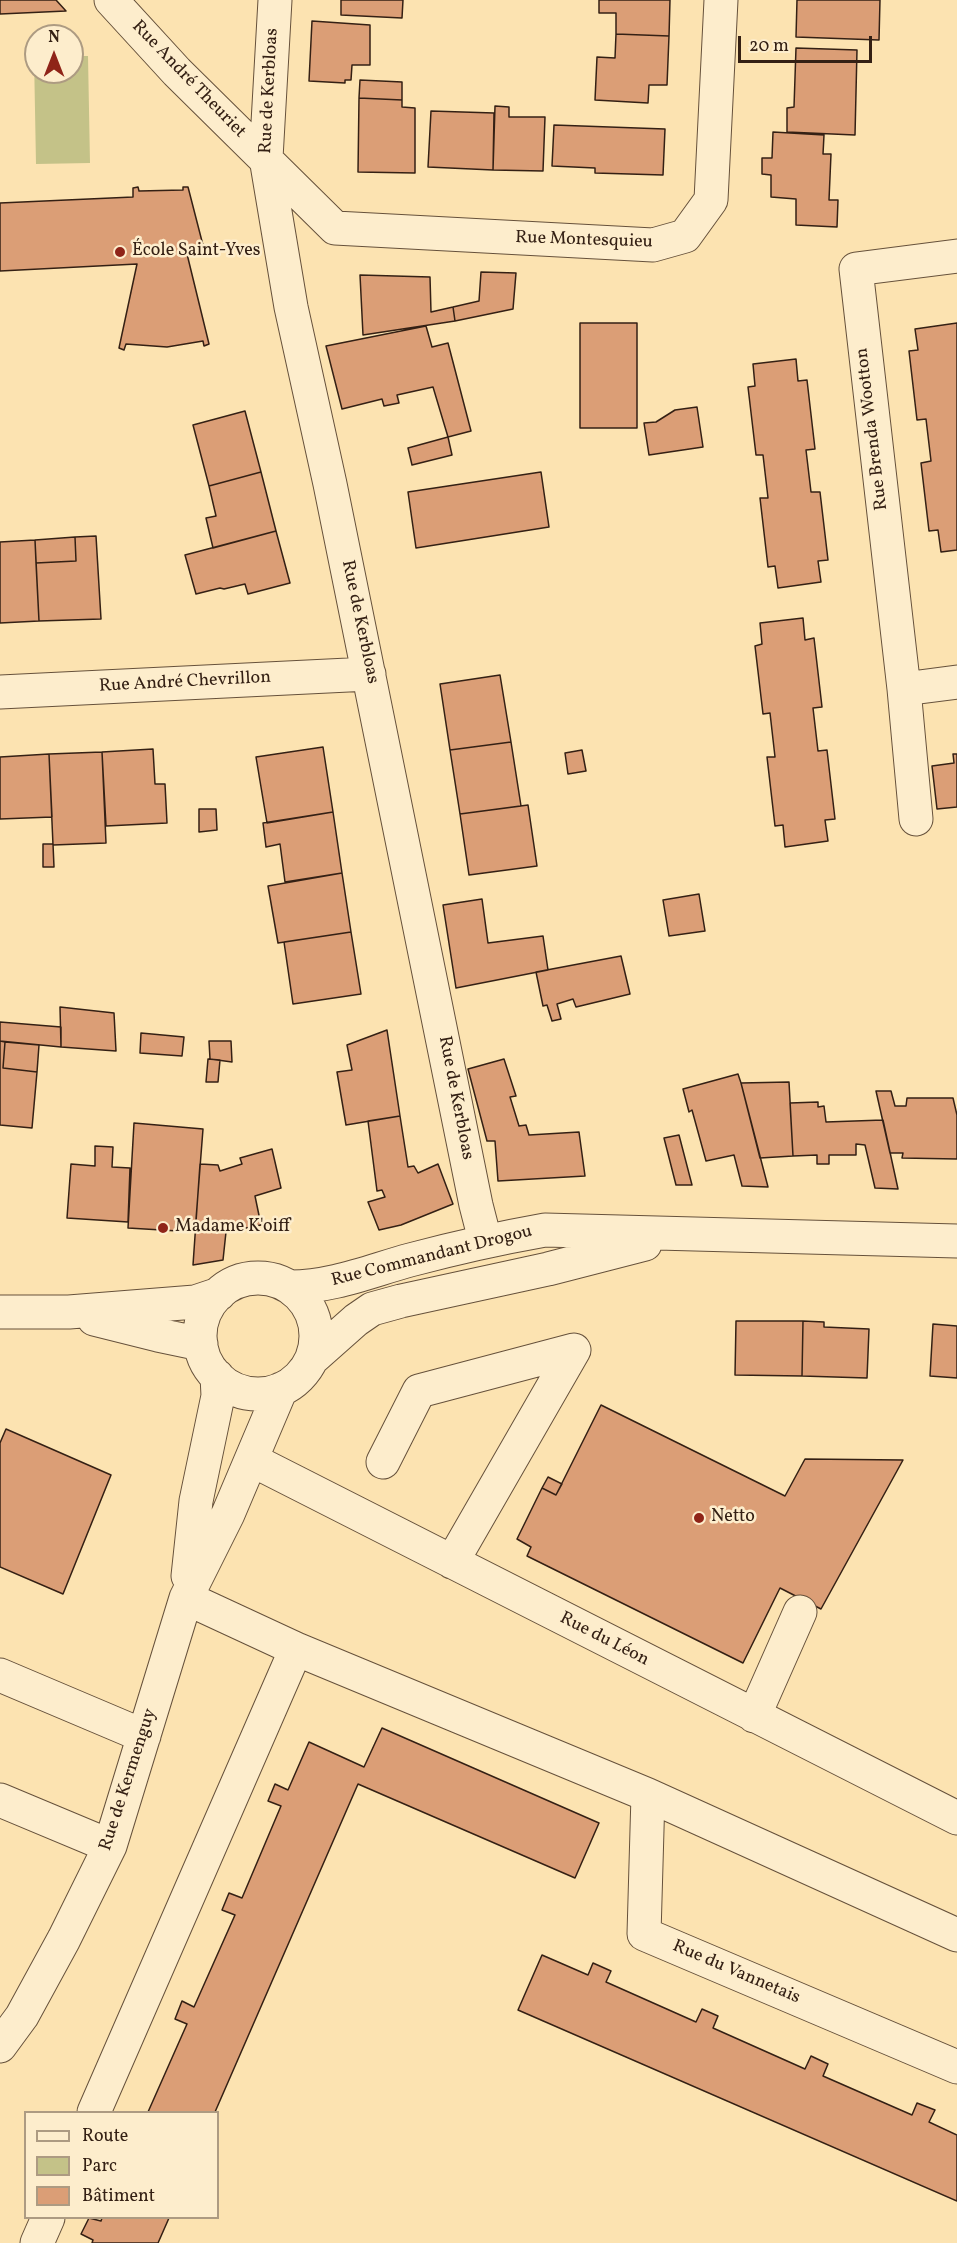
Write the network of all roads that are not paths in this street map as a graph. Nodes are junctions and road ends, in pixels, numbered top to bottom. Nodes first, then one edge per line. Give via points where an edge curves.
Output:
1 (111, 0) edge
2 (275, 0) edge
3 (721, 0) edge
4 (266, 158) junction
5 (957, 256) edge
6 (369, 674) junction
7 (957, 682) edge
8 (904, 689) junction
9 (0, 692) edge
10 (916, 819) dead end
11 (682, 1235) junction
12 (485, 1240) junction
13 (957, 1241) edge
14 (290, 1287) junction
15 (219, 1294) junction
16 (0, 1311) edge
17 (69, 1312) junction
18 (201, 1344) junction
19 (312, 1359) junction
20 (217, 1376) junction
21 (281, 1389) junction
22 (252, 1460) junction
23 (383, 1462) dead end
24 (452, 1562) junction
25 (186, 1598) junction
26 (800, 1611) dead end
27 (296, 1649) junction
28 (0, 1675) edge
29 (754, 1716) junction
30 (144, 1736) junction
31 (648, 1795) junction
32 (0, 1800) edge
33 (957, 1818) edge
34 (110, 1846) junction
35 (957, 1935) edge
36 (11, 2012) edge
37 (0, 2046) edge
38 (957, 2067) edge
39 (94, 2111) edge
40 (47, 2219) edge
41 (37, 2243) edge

1 - 4 street, Rue André Theuriet via 177,72
2 - 4 street, Rue de Kerbloas
3 - 4 street, Rue Montesquieu via 711,200 685,236 653,245 335,228
4 - 6 street, Rue de Kerbloas via 291,307
5 - 8 street, Rue Brenda Wootton via 856,269
6 - 9 street, Rue André Chevrillon
6 - 12 street, Rue de Kerbloas
7 - 8 street
8 - 10 street, Rue Brenda Wootton
11 - 12 street, Rue Commandant Drogou via 545,1230
11 - 13 street, Rue Commandant Drogou
11 - 19 street, Rue Commandant Drogou via 401,1300 356,1320
12 - 14 street, Rue Commandant Drogou via 349,1279
14 - 15 street via 253,1279 241,1281
14 - 19 street via 314,1319
15 - 17 street via 195,1302
15 - 18 street via 204,1317
16 - 17 street
17 - 18 street
18 - 20 street via 209,1367
19 - 21 street via 300,1377
20 - 21 street via 247,1393
20 - 25 street, Rue de Kermenguy via 218,1396 196,1501
21 - 22 street, Rue de Kermenguy
22 - 24 street, Rue du Léon
22 - 25 street, Rue de Kermenguy
23 - 24 street via 419,1390 574,1350
24 - 29 street, Rue du Léon
25 - 27 street
25 - 30 street, Rue de Kermenguy
26 - 29 street
27 - 31 street
27 - 39 street
28 - 30 street
29 - 33 street, Rue du Léon
30 - 34 street, Rue de Kermenguy
31 - 35 street
31 - 38 street, Rue du Vannetais via 644,1934
32 - 34 street
34 - 36 street, Rue de Kermenguy via 64,1939
36 - 37 street, Rue de Kermenguy
40 - 41 street

